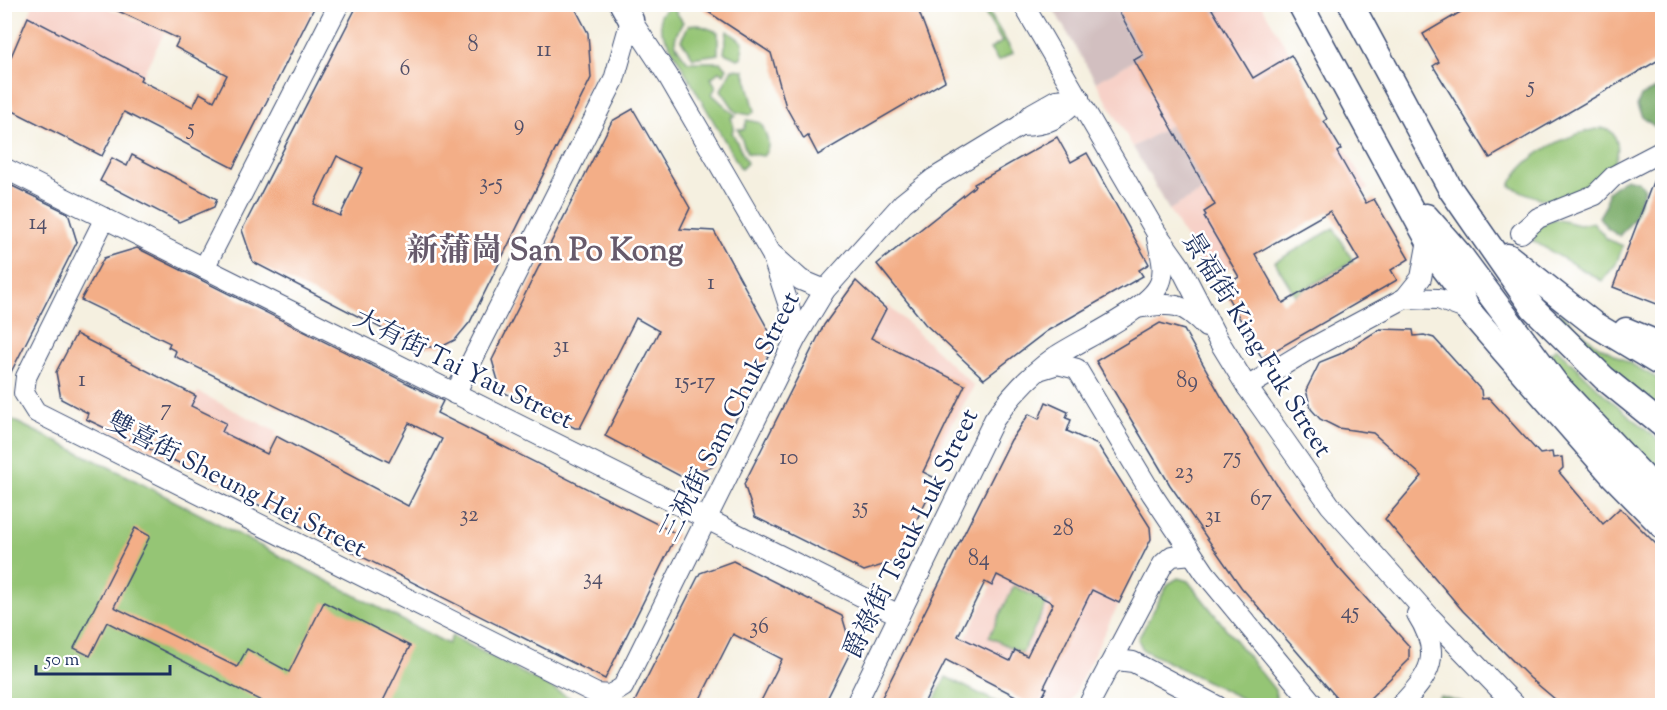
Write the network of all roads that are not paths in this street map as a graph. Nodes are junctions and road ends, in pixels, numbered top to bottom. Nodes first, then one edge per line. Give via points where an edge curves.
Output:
1 (339, 4) edge
2 (1023, 4) edge
3 (1300, 4) edge
4 (1351, 4) edge
5 (630, 10) edge
6 (1079, 98) junction
7 (1662, 151) edge
8 (4, 168) edge
9 (1401, 190) junction
10 (105, 218) junction
11 (1155, 232) junction
12 (1521, 233) dead end
13 (1483, 235) junction
14 (1428, 240) junction
15 (772, 255) junction
16 (204, 268) junction
17 (825, 290) junction
18 (1405, 298) junction
19 (1569, 305) junction
20 (1137, 308) junction
21 (1468, 310) junction
22 (796, 338) junction
23 (1216, 338) junction
24 (1662, 345) edge
25 (1662, 365) edge
26 (1037, 371) junction
27 (1247, 387) junction
28 (454, 394) junction
29 (1662, 425) edge
30 (1662, 496) edge
31 (706, 518) junction
32 (1662, 526) edge
33 (1192, 554) junction
34 (1394, 579) junction
35 (899, 615) junction
36 (1108, 667) junction
37 (610, 696) joint
38 (855, 705) edge
39 (1088, 705) edge
40 (1217, 705) edge
41 (1315, 705) edge
42 (1400, 705) edge
43 (1516, 705) edge

1 - 16 street
2 - 6 street, 景福街 King Fuk Street
3 - 9 main road
4 - 13 main road via 1434,160
5 - 15 street
5 - 28 street via 614,80
6 - 11 street, 景福街 King Fuk Street
6 - 17 street, 三祝街 Sam Chuk Street via 1056,100 933,179 903,203
7 - 12 street via 1614,176 1595,195 1538,218
8 - 10 street, 大有街 Tai Yau Street
9 - 14 main road
9 - 30 main road via 1461,256 1557,385
10 - 16 street, 大有街 Tai Yau Street
10 - 37 street, 雙喜街 Sheung Hei Street via 26,377 24,393 36,412 597,694
11 - 20 street, 爵祿街 Tseuk Luk Street via 1162,276 1155,291
11 - 23 street, 景福街 King Fuk Street via 1180,266
13 - 19 main road
13 - 29 main road via 1540,317 1604,378
14 - 18 street via 1421,278
14 - 21 main road
15 - 17 street via 801,280
15 - 22 street
16 - 28 street, 大有街 Tai Yau Street
17 - 22 street, 三祝街 Sam Chuk Street
18 - 21 street via 1438,298
18 - 27 street
19 - 24 main road
19 - 25 main road
20 - 23 street, 爵祿街 Tseuk Luk Street via 1181,305 1192,311
20 - 26 street, 爵祿街 Tseuk Luk Street
21 - 32 main road via 1613,476
22 - 31 street, 三祝街 Sam Chuk Street
23 - 27 street, 景福街 King Fuk Street
26 - 33 street via 1058,364 1077,369
26 - 35 street, 爵祿街 Tseuk Luk Street via 1006,403 985,436
27 - 34 street, 景福街 King Fuk Street via 1330,505
28 - 31 street, 大有街 Tai Yau Street
31 - 35 street, 大有街 Tai Yau Street
31 - 37 street, 三祝街 Sam Chuk Street via 622,687
33 - 36 street via 1172,556 1162,564
33 - 41 street
34 - 42 street via 1428,633 1432,655 1423,681
34 - 43 street, 景福街 King Fuk Street
35 - 38 street, 爵祿街 Tseuk Luk Street
36 - 39 street
36 - 40 street via 1117,660 1133,662

